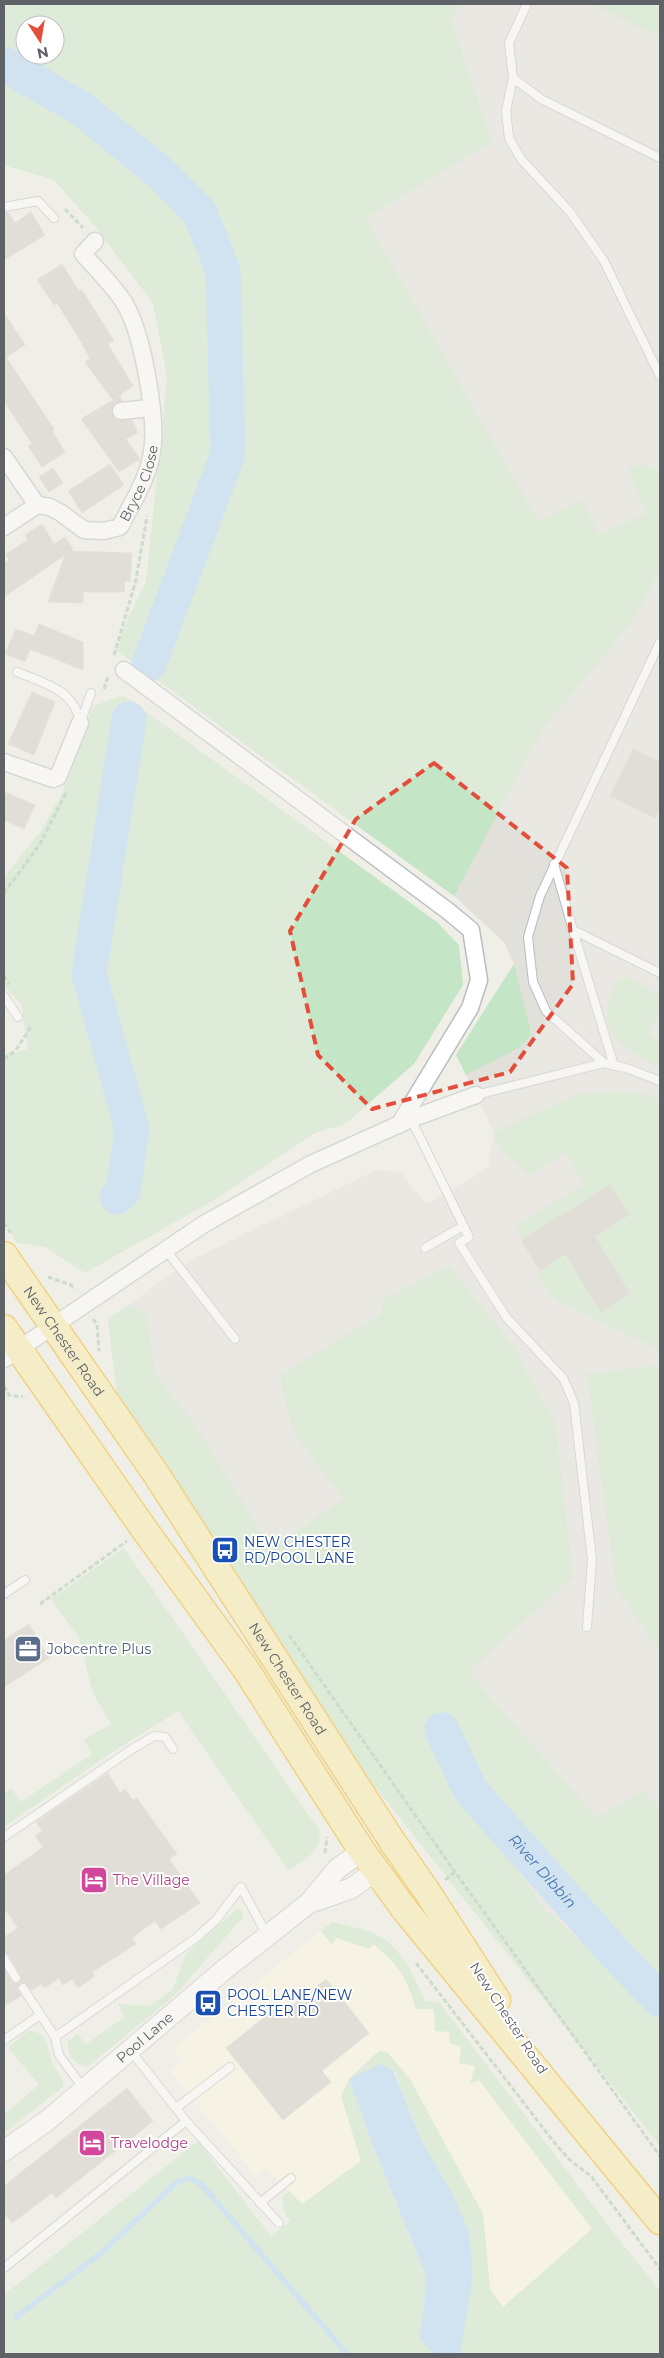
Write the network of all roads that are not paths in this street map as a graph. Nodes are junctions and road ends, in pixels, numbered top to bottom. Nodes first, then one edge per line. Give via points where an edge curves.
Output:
1 (527, 4) edge
2 (513, 78) junction
3 (660, 158) edge
4 (4, 207) edge
5 (54, 218) dead end
6 (95, 241) dead end
7 (660, 376) edge
8 (150, 408) junction
9 (121, 411) dead end
10 (4, 457) edge
11 (36, 505) junction
12 (4, 527) edge
13 (660, 642) edge
14 (124, 670) dead end
15 (16, 672) dead end
16 (91, 693) dead end
17 (80, 723) junction
18 (4, 762) edge
19 (554, 864) junction
20 (573, 930) junction
21 (660, 973) edge
22 (4, 996) edge
23 (18, 1017) dead end
24 (604, 1063) junction
25 (614, 1066) junction
26 (660, 1081) edge
27 (476, 1095) joint
28 (405, 1122) junction
29 (463, 1226) junction
30 (9, 1247) edge
31 (425, 1248) dead end
32 (166, 1250) junction
33 (52, 1326) junction
34 (4, 1328) edge
35 (235, 1339) dead end
36 (10, 1355) edge
37 (25, 1580) dead end
38 (4, 1594) edge
39 (587, 1627) dead end
40 (173, 1749) dead end
41 (4, 1837) edge
42 (392, 1841) junction
43 (369, 1861) junction
44 (267, 1935) junction
45 (4, 1958) edge
46 (16, 1978) dead end
47 (23, 1988) dead end
48 (40, 2015) junction
49 (55, 2037) junction
50 (4, 2040) edge
51 (130, 2050) junction
52 (230, 2067) dead end
53 (84, 2089) junction
54 (565, 2106) junction
55 (176, 2108) junction
56 (186, 2121) junction
57 (4, 2152) edge
58 (291, 2178) dead end
59 (260, 2203) junction
60 (660, 2221) edge
61 (279, 2223) dead end
62 (4, 2268) edge

1 - 2 lane via 509,43
2 - 3 lane via 541,99
2 - 7 lane via 506,111 510,138 521,159 570,212 604,261
4 - 5 lane via 38,201
6 - 8 street, Bryce Close via 83,254 125,304 136,328
8 - 9 street
8 - 11 street, Bryce Close via 151,458 120,527 104,532 84,530 50,507
10 - 11 street
11 - 12 street
13 - 19 lane
14 - 28 street via 471,930 479,980 470,1008
15 - 17 lane via 64,692
16 - 17 lane
17 - 18 street via 58,776 53,779
19 - 20 lane
19 - 24 lane via 528,937 533,982 546,1011
20 - 21 lane
20 - 25 lane
22 - 23 lane
24 - 25 lane
24 - 27 lane
25 - 26 lane
27 - 28 street
28 - 29 lane
28 - 32 street via 311,1164 204,1224
29 - 31 lane
29 - 39 lane via 469,1237 459,1243 506,1318 563,1378 574,1403 592,1560
30 - 33 highway, New Chester Road
32 - 33 street
32 - 35 lane
33 - 36 street
33 - 42 highway, New Chester Road via 156,1474
34 - 36 highway, New Chester Road
36 - 43 highway, New Chester Road via 246,1668
37 - 38 lane
40 - 41 lane via 165,1737 154,1736
42 - 43 highway
42 - 54 highway, New Chester Road
43 - 44 street, Pool Lane via 336,1869 310,1903
43 - 54 highway, New Chester Road
44 - 49 lane via 240,1887 216,1920 196,1938
44 - 51 street, Pool Lane
45 - 46 lane
47 - 48 lane
48 - 49 lane
48 - 50 lane
49 - 53 lane via 59,2055
51 - 53 street, Pool Lane
51 - 55 lane
52 - 55 lane
53 - 57 street, Pool Lane
54 - 60 highway, New Chester Road
55 - 56 lane
56 - 59 lane
56 - 62 lane
58 - 59 lane
59 - 61 lane

